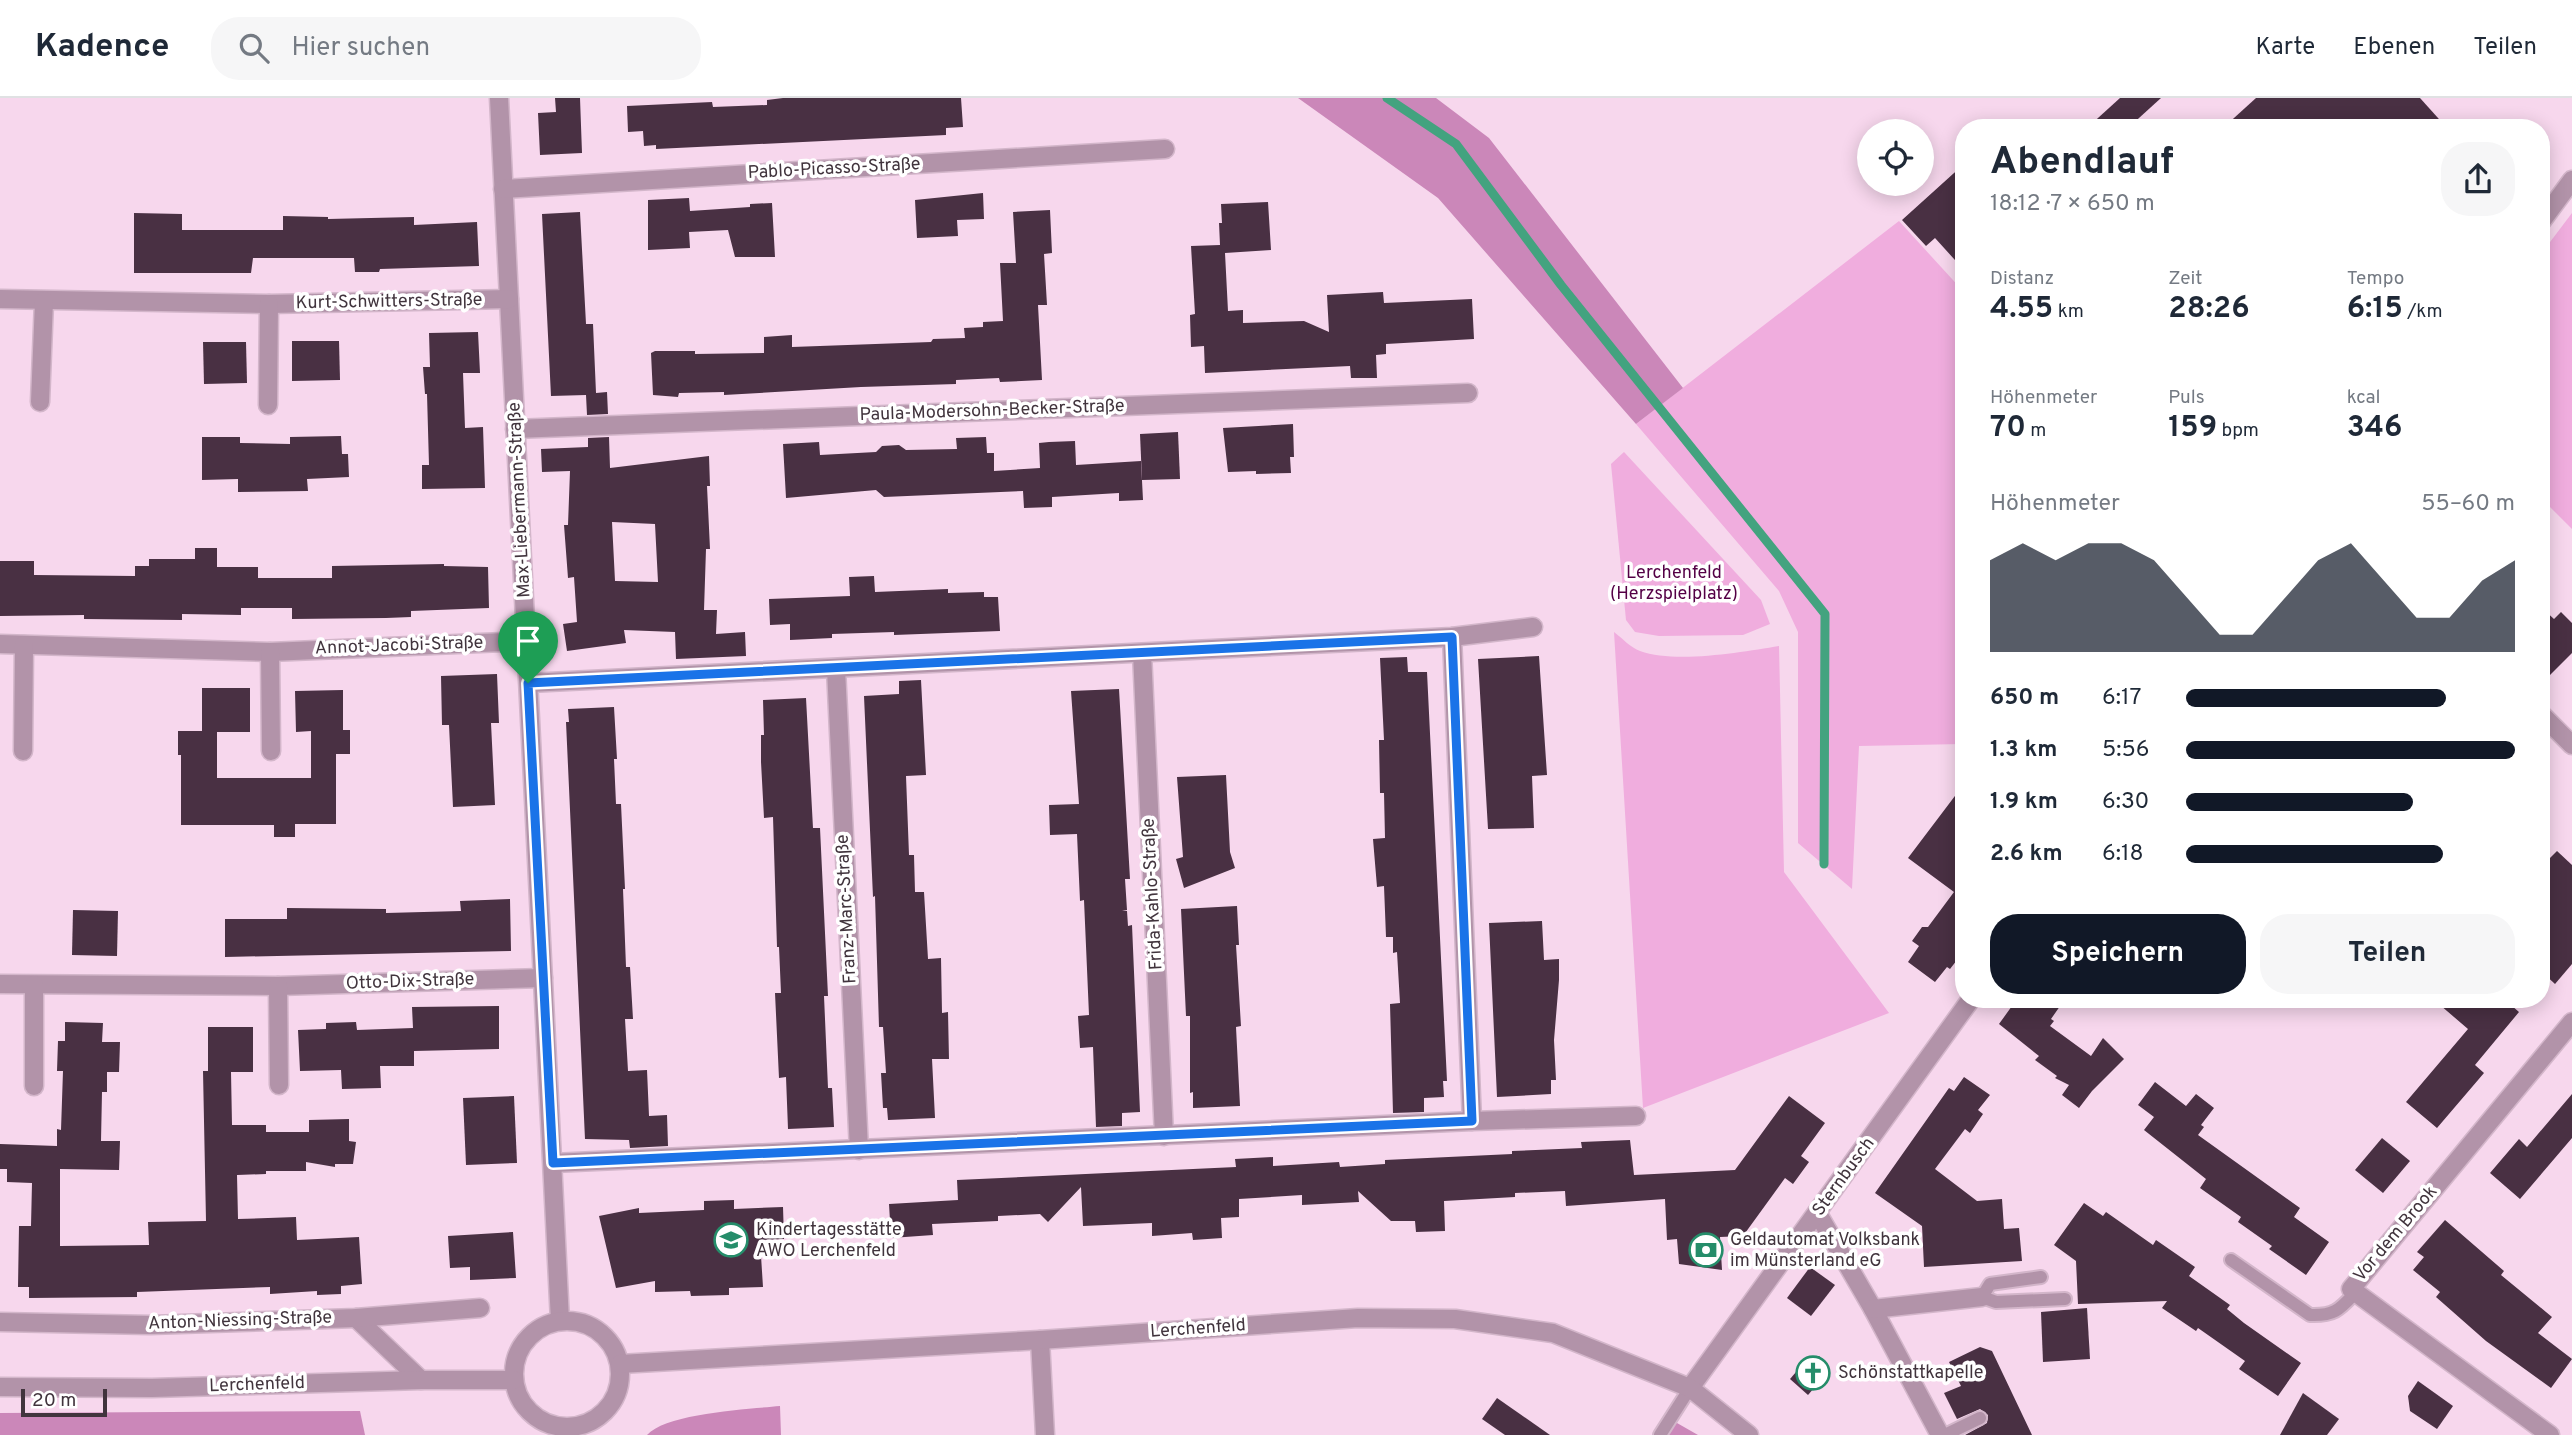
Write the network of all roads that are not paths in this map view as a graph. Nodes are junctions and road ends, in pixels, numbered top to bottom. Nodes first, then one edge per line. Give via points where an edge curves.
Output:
1 (499, 98) edge
2 (1165, 149) dead end
3 (2572, 180) edge
4 (503, 189) junction
5 (2550, 210) edge
6 (0, 299) edge
7 (509, 299) junction
8 (44, 301) junction
9 (269, 304) junction
10 (1468, 393) dead end
11 (40, 402) dead end
12 (268, 405) dead end
13 (516, 429) junction
14 (1533, 627) dead end
15 (1452, 637) junction
16 (527, 641) junction
17 (0, 644) edge
18 (24, 645) junction
19 (270, 652) junction
20 (1142, 653) junction
21 (836, 669) junction
22 (528, 683) junction
23 (2550, 723) edge
24 (2572, 745) edge
25 (23, 751) dead end
26 (271, 751) dead end
27 (543, 978) junction
28 (0, 984) edge
29 (34, 985) junction
30 (278, 986) junction
31 (1965, 1008) edge
32 (2572, 1022) edge
33 (279, 1085) dead end
34 (34, 1086) dead end
35 (1636, 1116) dead end
36 (1472, 1121) junction
37 (1164, 1136) junction
38 (859, 1150) junction
39 (553, 1163) junction
40 (1818, 1214) junction
41 (2231, 1260) dead end
42 (2041, 1276) dead end
43 (2356, 1292) junction
44 (1982, 1297) junction
45 (2065, 1299) dead end
46 (481, 1308) dead end
47 (1873, 1309) junction
48 (356, 1318) junction
49 (561, 1321) junction
50 (0, 1322) edge
51 (1041, 1340) junction
52 (620, 1364) junction
53 (421, 1380) junction
54 (514, 1380) junction
55 (0, 1387) edge
56 (1690, 1388) junction
57 (1980, 1418) dead end
58 (564, 1431) edge
59 (1045, 1435) edge
60 (1660, 1435) edge
61 (1749, 1435) edge
62 (1940, 1435) edge
63 (1945, 1435) edge
64 (2550, 1435) edge

1 - 4 street, Max-Liebermann-Straße
2 - 4 street, Pablo-Picasso-Straße
3 - 5 street
4 - 7 street, Max-Liebermann-Straße
6 - 8 street, Kurt-Schwitters-Straße
7 - 9 street, Kurt-Schwitters-Straße
7 - 13 street, Max-Liebermann-Straße
8 - 9 street, Kurt-Schwitters-Straße
8 - 11 street
9 - 12 street
10 - 13 street, Paula-Modersohn-Becker-Straße
13 - 16 street, Max-Liebermann-Straße
14 - 15 street
15 - 20 street
15 - 36 street
16 - 19 street, Annot-Jacobi-Straße
16 - 22 street, Max-Liebermann-Straße
17 - 18 street, Annot-Jacobi-Straße
18 - 19 street, Annot-Jacobi-Straße
18 - 25 street
19 - 26 street
20 - 21 street
20 - 37 street, Frida-Kahlo-Straße
21 - 22 street
21 - 38 street, Franz-Marc-Straße
22 - 27 street, Max-Liebermann-Straße
23 - 24 street
27 - 30 street, Otto-Dix-Straße
27 - 39 street, Max-Liebermann-Straße
28 - 29 street, Otto-Dix-Straße
29 - 30 street, Otto-Dix-Straße
29 - 34 street
30 - 33 street
31 - 40 street, Sternbusch
32 - 43 street, Vor dem Brook via 2351,1289
35 - 36 street
36 - 37 street
37 - 38 street
38 - 39 street
39 - 49 street, Max-Liebermann-Straße
40 - 47 street
40 - 56 street, Sternbusch
41 - 43 lane via 2310,1315 2338,1311
42 - 44 lane via 1990,1284
43 - 64 street, Vor dem Brook
44 - 45 lane via 1996,1303
44 - 47 street
46 - 48 street, Anton-Niessing-Straße
47 - 62 street
48 - 50 street, Anton-Niessing-Straße via 150,1325
48 - 53 street
49 - 52 street via 581,1322 598,1331
49 - 54 street via 538,1330 520,1348
51 - 52 street, Lerchenfeld
51 - 56 street, Lerchenfeld via 1358,1318 1455,1319 1552,1333
51 - 59 street
52 - 58 street via 620,1383 607,1409
53 - 54 street, Lerchenfeld
53 - 55 street, Lerchenfeld via 152,1388
54 - 58 street via 530,1413
56 - 60 lane
56 - 61 street, Lerchenfeld
57 - 63 lane

